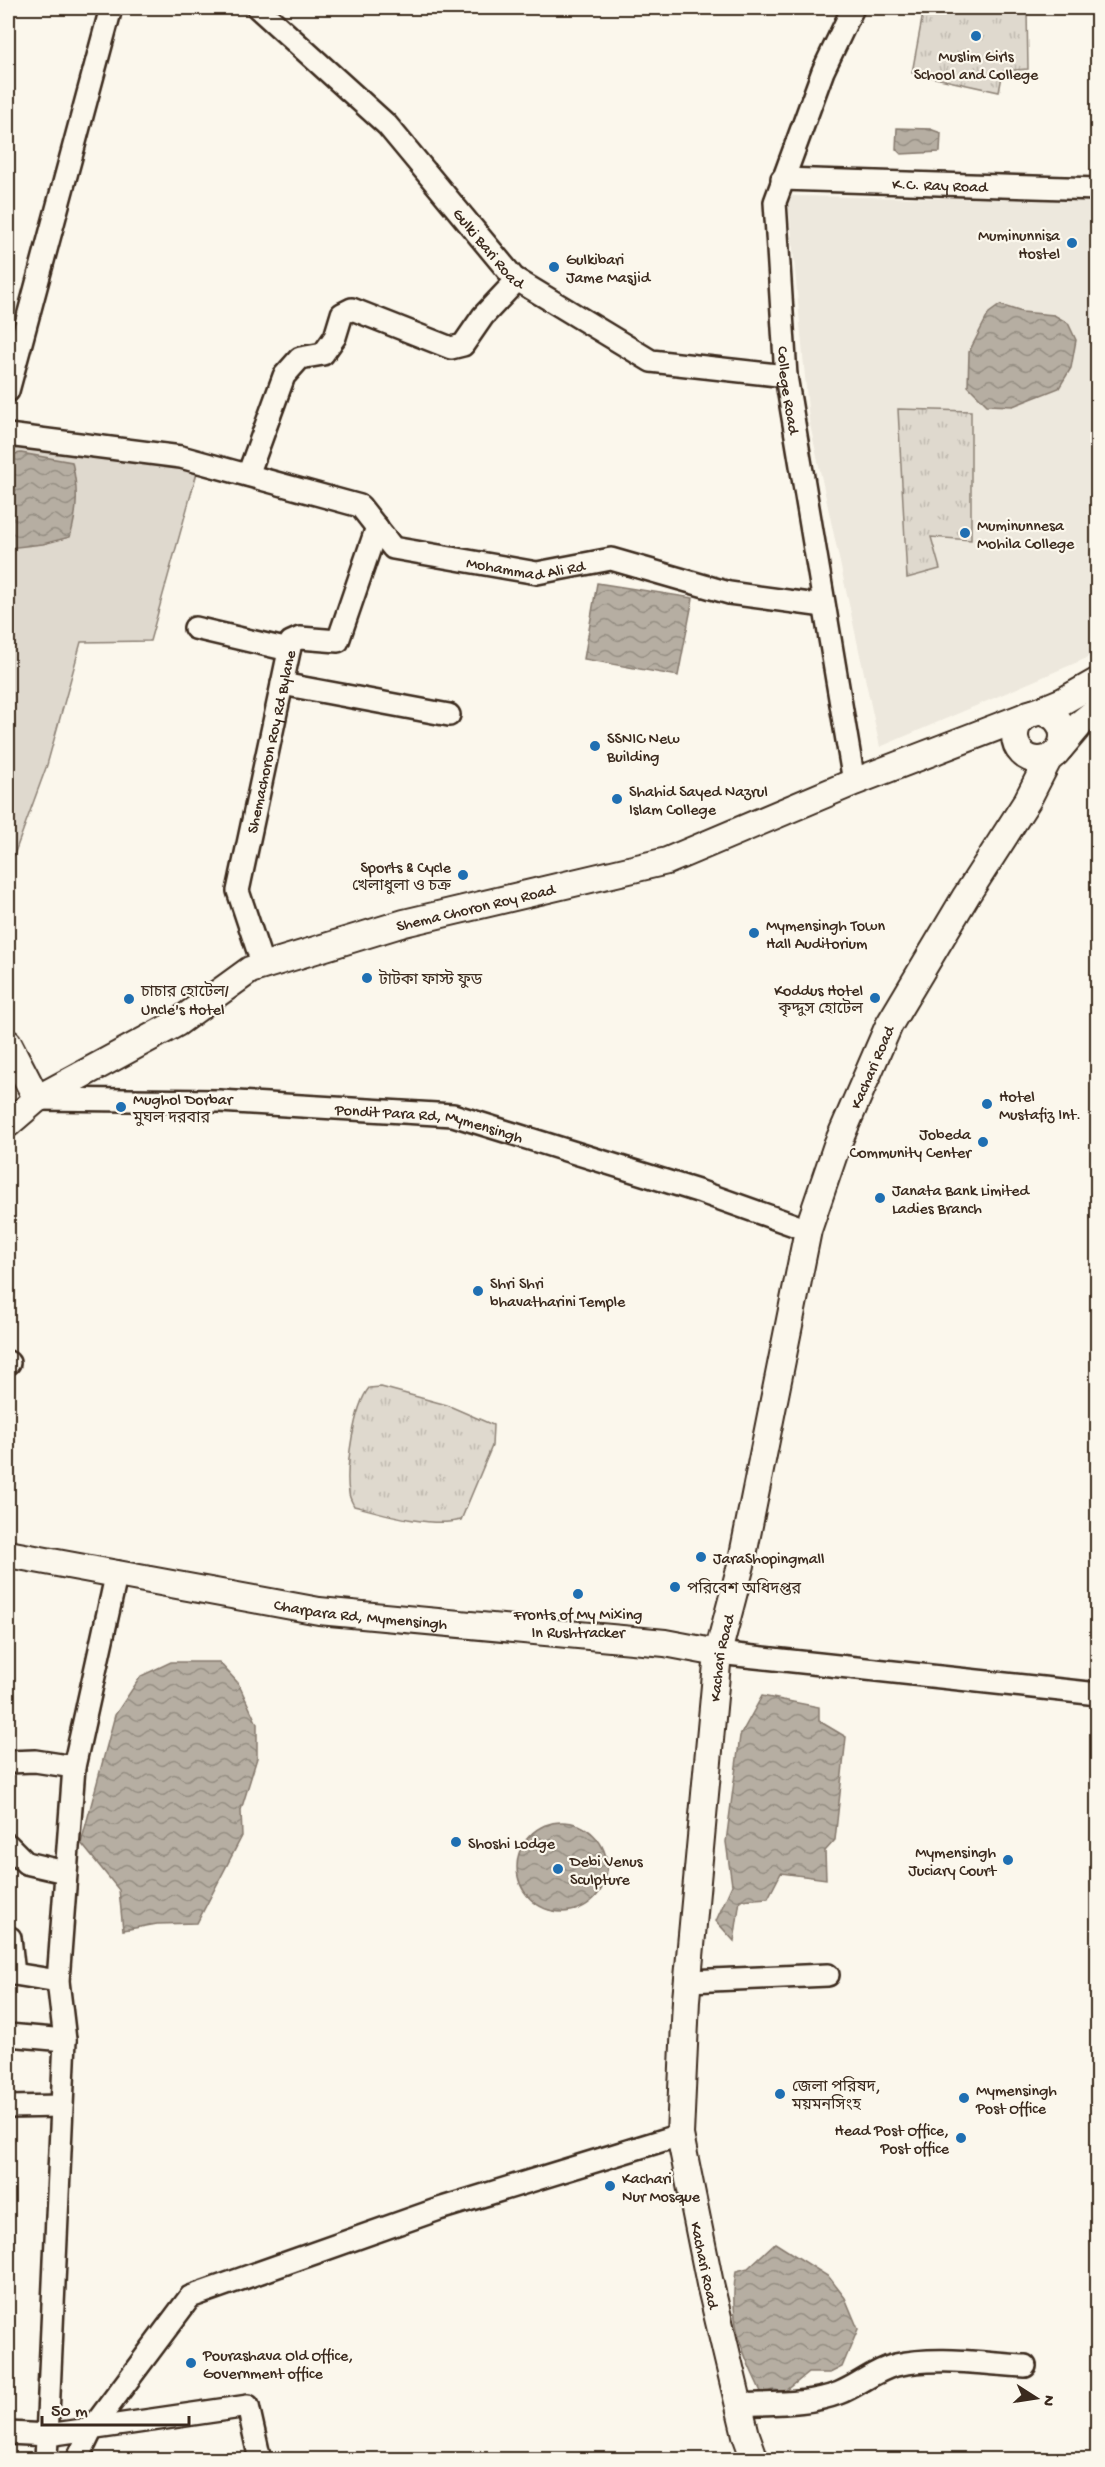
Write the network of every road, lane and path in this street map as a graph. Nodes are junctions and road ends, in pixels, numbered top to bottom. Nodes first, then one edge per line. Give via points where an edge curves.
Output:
1 (111, 8) edge
2 (258, 8) edge
3 (853, 8) edge
4 (782, 179) junction
5 (1098, 189) edge
6 (517, 279) junction
7 (786, 376) junction
8 (8, 391) edge
9 (8, 435) edge
10 (248, 475) junction
11 (377, 527) junction
12 (824, 606) junction
13 (195, 627) dead end
14 (289, 650) junction
15 (1098, 681) edge
16 (282, 684) junction
17 (1098, 709) edge
18 (1030, 714) junction
19 (449, 715) dead end
20 (967, 739) junction
21 (1038, 751) junction
22 (854, 783) junction
23 (263, 966) junction
24 (8, 1043) edge
25 (37, 1099) junction
26 (8, 1124) edge
27 (808, 1230) junction
28 (8, 1554) edge
29 (117, 1572) junction
30 (718, 1653) junction
31 (1098, 1694) edge
32 (8, 1762) edge
33 (75, 1767) junction
34 (8, 1845) edge
35 (65, 1872) junction
36 (8, 1937) edge
37 (11, 1973) edge
38 (828, 1975) dead end
39 (58, 1981) junction
40 (688, 1982) junction
41 (8, 2036) edge
42 (65, 2040) junction
43 (62, 2106) junction
44 (8, 2107) edge
45 (680, 2135) junction
46 (1025, 2366) dead end
47 (738, 2405) junction
48 (93, 2427) junction
49 (8, 2433) edge
50 (48, 2435) junction
51 (46, 2460) edge
52 (77, 2460) edge
53 (260, 2460) edge
54 (755, 2460) edge

1 - 8 street
2 - 6 street, Gulki Bari Road via 387,125
3 - 4 street, College Road via 823,70
4 - 5 street, K.C. Ray Road
4 - 7 street, College Road via 776,202
6 - 7 street, Gulki Bari Road via 651,361
6 - 10 street via 463,345 452,348 352,309 342,314 334,338 323,354 300,358 284,376
7 - 12 street, College Road
9 - 10 street, Mohammad Ali Rd via 181,457
10 - 11 street, Mohammad Ali Rd via 360,506
11 - 12 street, Mohammad Ali Rd via 393,548 404,550 537,573 611,560 729,593
11 - 14 street, Shemachoron Roy Rd Bylane via 338,641 300,638 291,642
12 - 22 street, College Road
13 - 14 street
14 - 16 street, Shemachoron Roy Rd Bylane
15 - 18 main road
16 - 19 street
16 - 23 street, Shemachoron Roy Rd Bylane via 238,891
17 - 21 main road, Kachari Road
18 - 20 main road, Shema Choron Roy Road
18 - 21 main road via 1017,728
18 - 21 main road via 1049,714 1060,724 1063,739
20 - 21 main road, Shema Choron Roy Road via 1000,739
20 - 22 main road, Shema Choron Roy Road
21 - 27 main road, Kachari Road via 1027,801 890,1025 837,1145
22 - 23 main road, Shema Choron Roy Road via 667,861 404,923
23 - 25 main road, Shema Choron Roy Road via 250,970 177,1023
24 - 25 main road
25 - 26 main road, Shema Choron Roy Road
25 - 27 street, Pondit Para Rd, Mymensingh via 219,1101 453,1115 690,1188
27 - 30 main road, Kachari Road via 741,1565
28 - 29 main road, Charpara Rd, Mymensingh
29 - 30 main road, Charpara Rd, Mymensingh via 319,1611 664,1643
29 - 33 street
30 - 31 street
30 - 40 main road, Kachari Road
32 - 33 street via 35,1761
33 - 35 street
34 - 35 street via 26,1863
35 - 39 street
36 - 37 street
37 - 39 street
38 - 40 street
39 - 42 street
40 - 45 main road, Kachari Road
41 - 42 street
42 - 43 street
43 - 44 street
43 - 50 street
45 - 47 main road, Kachari Road
45 - 48 street via 439,2209 190,2298
46 - 47 street via 935,2362 897,2365 821,2397
47 - 54 main road, Kachari Road
48 - 50 street
48 - 52 street
48 - 53 street via 248,2406
49 - 50 street
50 - 51 street

